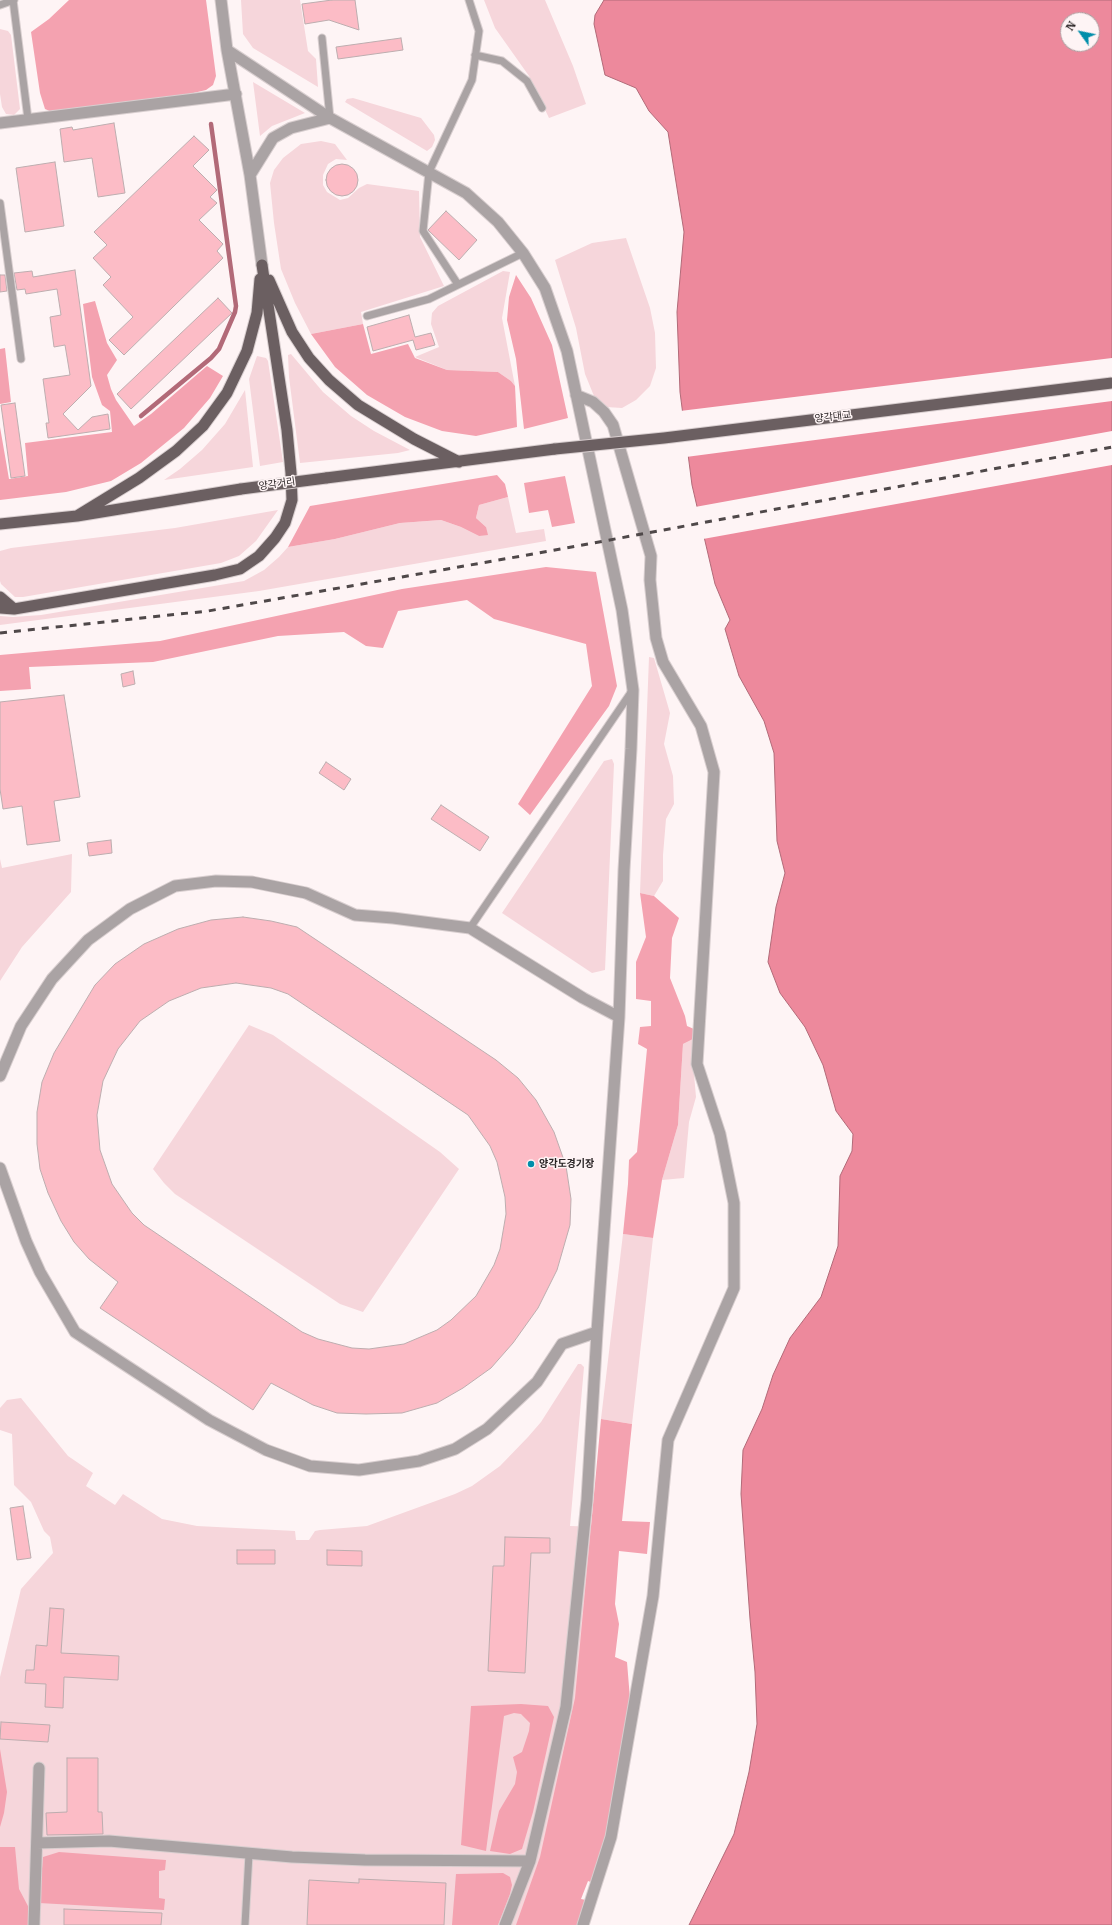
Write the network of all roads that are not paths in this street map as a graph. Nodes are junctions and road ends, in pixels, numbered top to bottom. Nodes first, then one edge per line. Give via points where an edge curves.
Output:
1 (14, 0) edge
2 (222, 0) edge
3 (468, 0) edge
4 (0, 5) edge
5 (322, 38) dead end
6 (228, 50) junction
7 (475, 55) junction
8 (236, 94) junction
9 (542, 108) dead end
10 (330, 118) junction
11 (28, 119) junction
12 (0, 123) edge
13 (429, 172) junction
14 (250, 175) junction
15 (0, 203) edge
16 (523, 252) junction
17 (262, 265) junction
18 (457, 284) junction
19 (367, 316) dead end
20 (21, 359) dead end
21 (1112, 384) edge
22 (576, 395) junction
23 (555, 449) joint
24 (458, 462) junction
25 (77, 516) junction
26 (0, 524) edge
27 (0, 597) edge
28 (0, 608) edge
29 (14, 609) junction
30 (633, 690) junction
31 (470, 928) junction
32 (620, 1017) junction
33 (0, 1076) edge
34 (0, 1168) edge
35 (597, 1332) junction
36 (39, 1768) dead end
37 (37, 1843) junction
38 (249, 1854) junction
39 (530, 1861) junction
40 (34, 1925) edge
41 (246, 1925) edge
42 (505, 1925) edge
43 (583, 1925) edge

1 - 4 lane
1 - 11 lane
2 - 6 street
3 - 7 lane via 479,31
5 - 10 lane
6 - 8 street
6 - 10 street
7 - 9 lane via 502,61 527,81
7 - 13 lane via 472,80
8 - 11 street
8 - 14 street
10 - 13 street
10 - 14 street via 291,128 273,138
11 - 12 street
13 - 16 street via 466,193 498,222
13 - 18 lane via 423,232
14 - 17 street
15 - 20 lane
16 - 18 lane
16 - 22 street via 545,288 567,351
17 - 24 main road via 292,332 329,380 358,405
17 - 25 main road via 257,313 247,351 227,393 207,420 176,451
17 - 29 main road via 292,473 292,500 285,523 275,538 259,556 240,569
18 - 19 lane via 429,298
21 - 23 main road, 양각대교, bridge
22 - 30 street via 622,610
22 - 43 street via 593,402 613,425 651,556 650,580 656,638 663,662 701,726 714,772 697,1064 720,1134 734,1203 734,1288 668,1440 653,1596 613,1829
23 - 24 main road, 양각거리
24 - 25 main road, 양각거리, bridge via 241,489
25 - 26 main road, 양각거리
27 - 29 main road
28 - 29 main road
30 - 31 lane
30 - 32 street
31 - 32 street via 583,998
31 - 33 street via 355,915 306,893 252,882 175,886 130,909 88,940 52,979 21,1026
32 - 35 street
34 - 35 street via 40,1272 75,1332 210,1420 266,1450 310,1466 359,1470 419,1462 455,1450 487,1429 537,1382 562,1344
35 - 39 street via 587,1500 566,1707
36 - 37 street
37 - 38 street via 108,1841
37 - 40 street
38 - 39 street via 365,1860
38 - 41 lane
39 - 42 street

